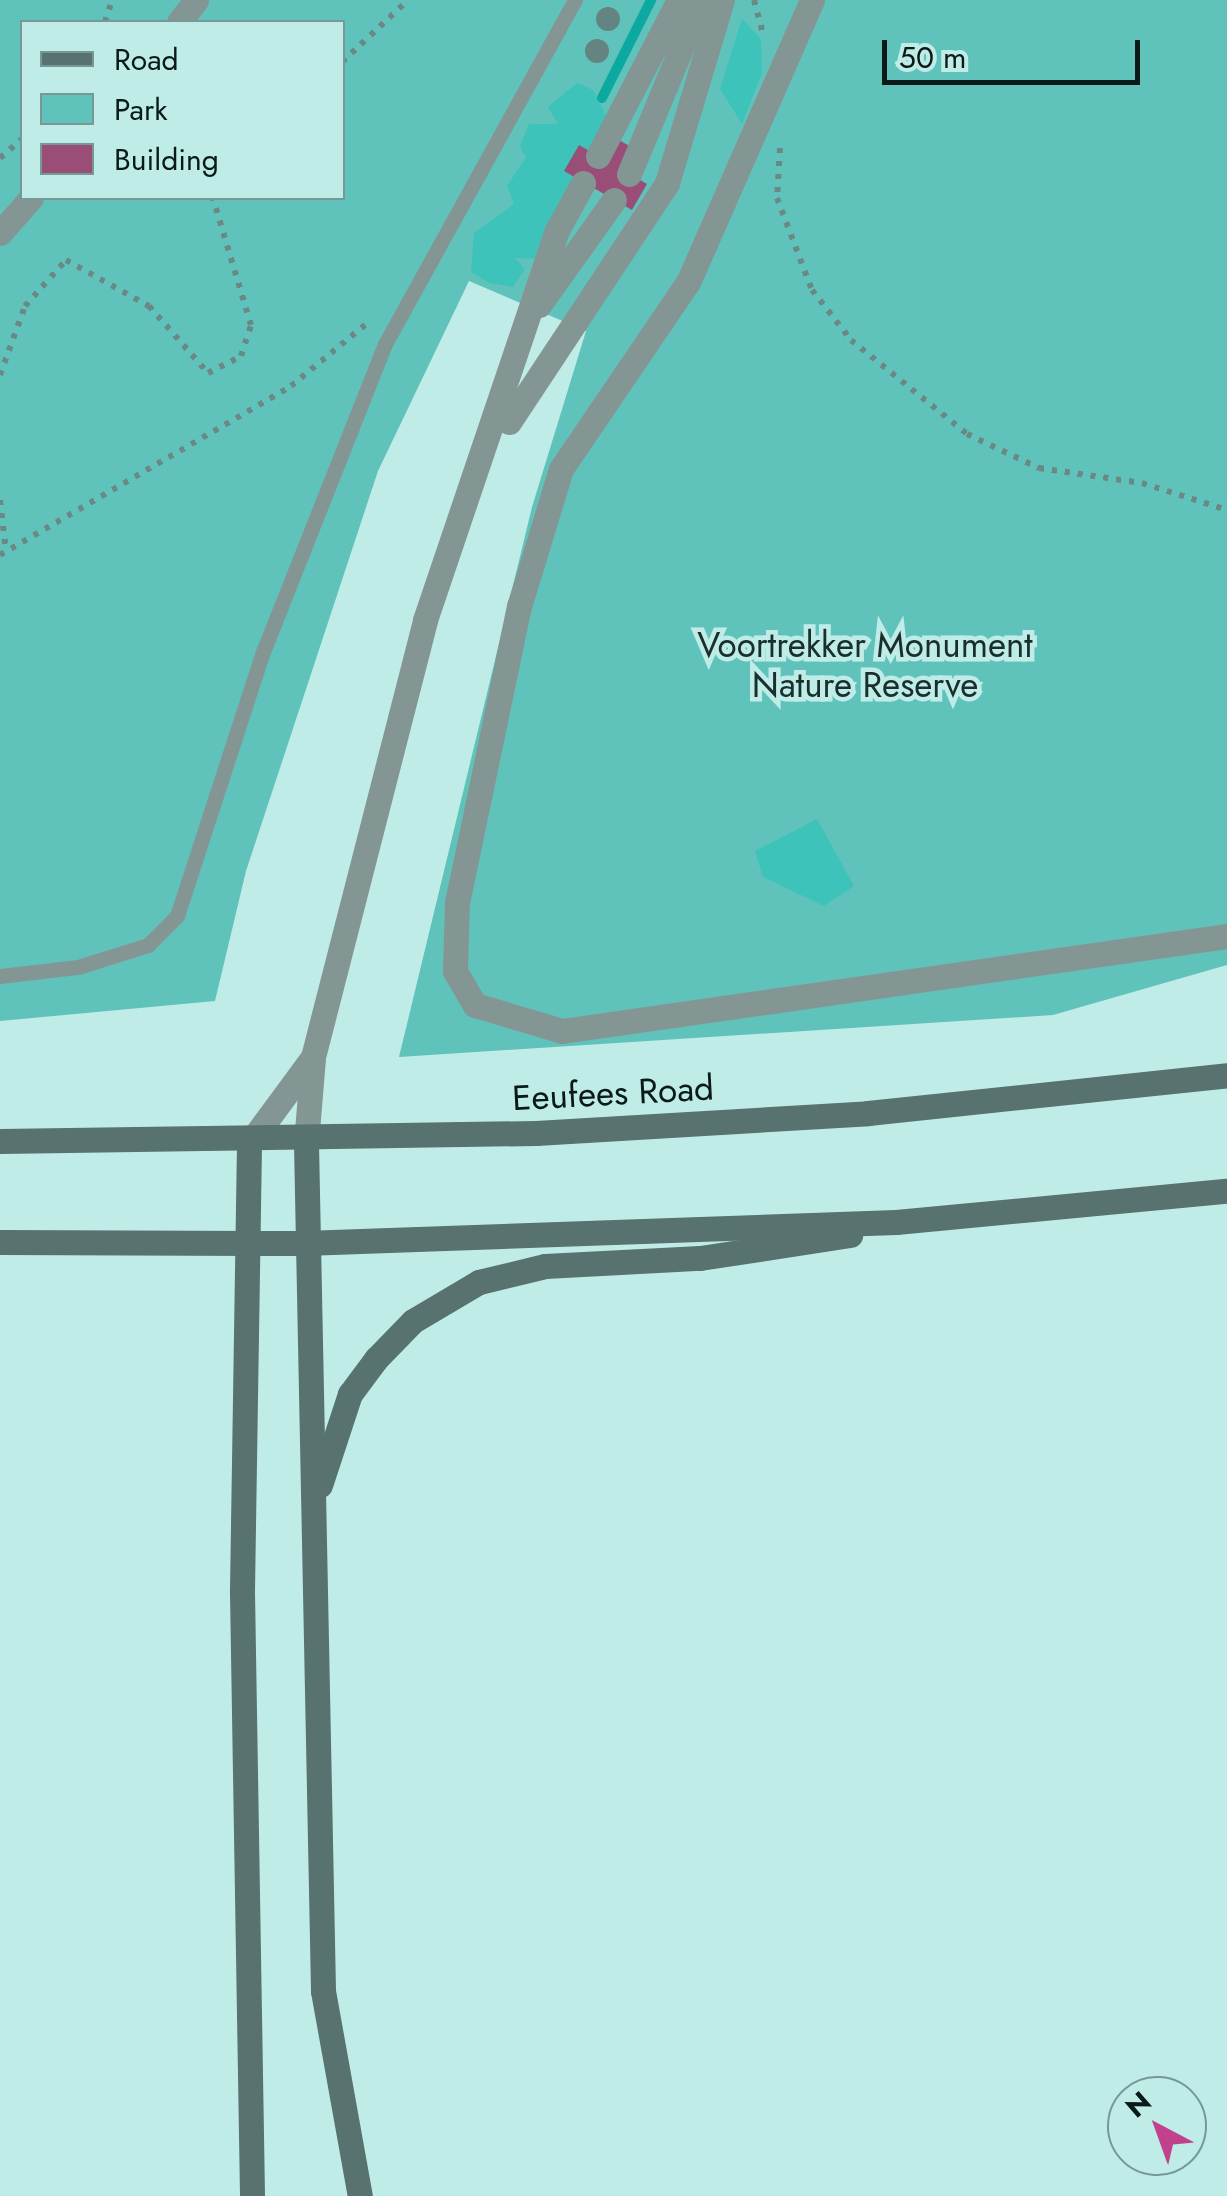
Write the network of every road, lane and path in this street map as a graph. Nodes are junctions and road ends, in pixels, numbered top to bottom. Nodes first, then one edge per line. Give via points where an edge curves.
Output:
1 (196, 0) edge
2 (408, 0) edge
3 (575, 0) edge
4 (679, 0) edge
5 (701, 0) edge
6 (722, 0) edge
7 (754, 0) edge
8 (812, 0) edge
9 (181, 20) edge
10 (345, 59) edge
11 (776, 84) junction
12 (779, 134) dead end
13 (20, 141) edge
14 (598, 156) dead end
15 (0, 158) edge
16 (630, 174) dead end
17 (584, 183) dead end
18 (29, 200) edge
19 (213, 200) edge
20 (614, 200) dead end
21 (0, 233) edge
22 (410, 290) junction
23 (536, 309) junction
24 (0, 375) edge
25 (0, 500) edge
26 (1227, 510) edge
27 (2, 554) edge
28 (424, 620) junction
29 (1227, 936) edge
30 (0, 976) edge
31 (313, 1057) junction
32 (1227, 1076) edge
33 (0, 1141) edge
34 (306, 1143) junction
35 (248, 1144) junction
36 (1227, 1191) edge
37 (896, 1222) junction
38 (0, 1242) edge
39 (304, 1243) junction
40 (245, 1244) junction
41 (312, 1520) junction
42 (252, 2196) edge
43 (360, 2196) edge

1 - 9 street
2 - 10 path
3 - 22 lane
4 - 14 street
5 - 16 street
6 - 28 street via 667,184 517,404
7 - 11 path
8 - 11 street
11 - 29 street via 688,282 561,468 520,606 465,865 455,972 475,1006 562,1031
12 - 26 path via 786,240 851,340 966,434 1039,468 1142,483
13 - 15 path
17 - 23 street via 556,232
18 - 21 street
19 - 24 path via 252,326 241,356 208,373 149,306 66,260 26,306
20 - 23 street
22 - 27 path via 291,386
22 - 30 lane via 263,652 177,916 148,944 78,967
23 - 28 street
25 - 27 path via 12,540
28 - 31 street
31 - 34 street
31 - 35 street
32 - 34 main road, Eeufees Road via 868,1113
33 - 35 main road, Eeufees Road
34 - 35 main road, Eeufees Road
34 - 39 main road
35 - 40 main road
36 - 37 main road
37 - 39 main road
37 - 41 main road via 700,1258 546,1266 449,1297 413,1321 350,1394
38 - 40 main road
39 - 40 main road
39 - 41 main road
40 - 42 main road
41 - 43 main road via 323,1990

